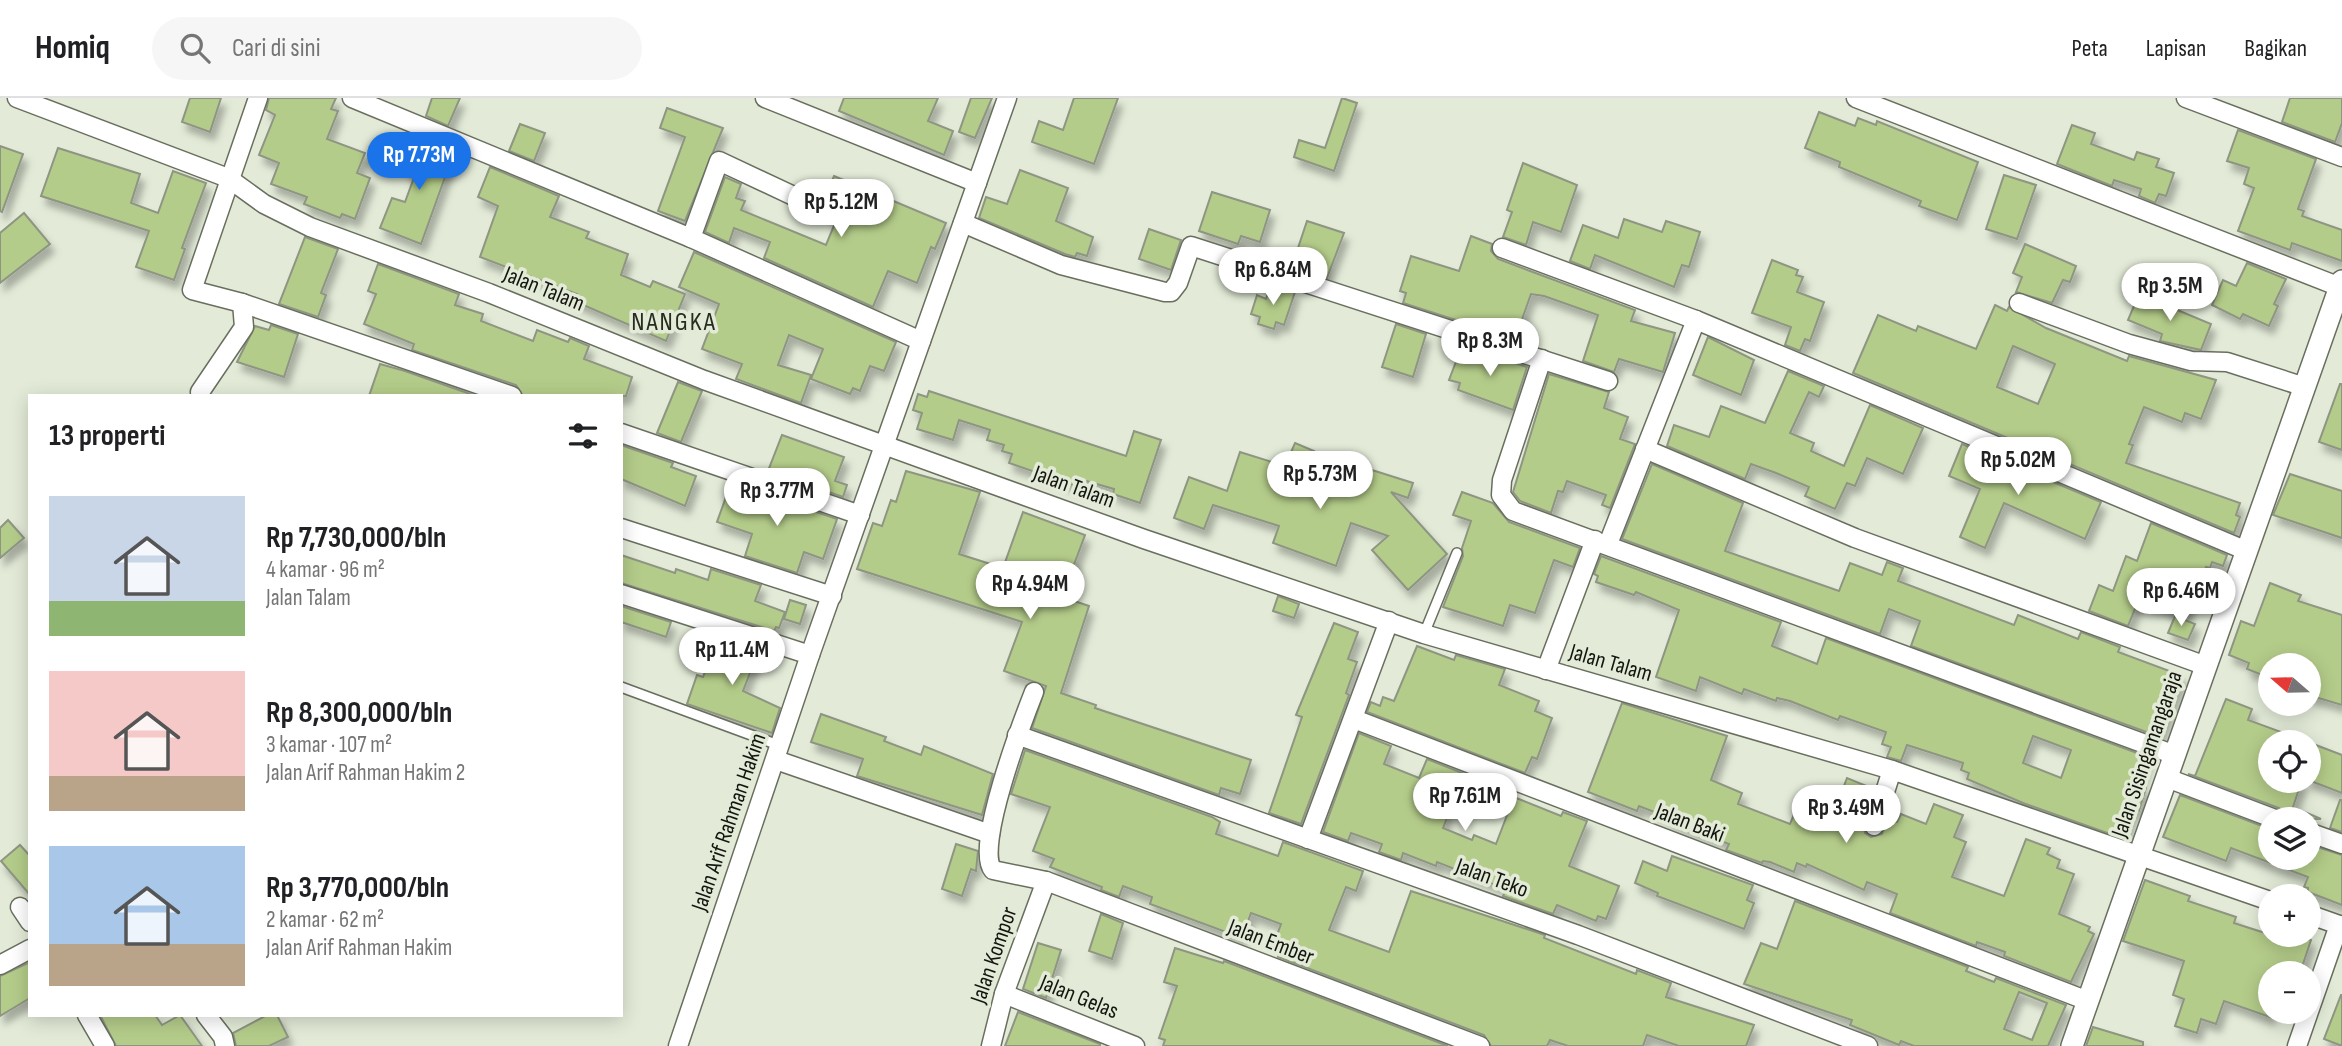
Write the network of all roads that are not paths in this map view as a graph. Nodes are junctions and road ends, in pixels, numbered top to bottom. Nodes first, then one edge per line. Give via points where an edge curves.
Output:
1 (18, 98) edge
2 (258, 98) edge
3 (352, 98) edge
4 (765, 98) edge
5 (1007, 98) edge
6 (1856, 98) edge
7 (2186, 98) edge
8 (2342, 157) edge
9 (228, 178) junction
10 (977, 183) junction
11 (800, 199) dead end
12 (963, 223) junction
13 (691, 238) junction
14 (1502, 248) dead end
15 (2341, 284) edge
16 (242, 303) junction
17 (2019, 303) dead end
18 (1696, 320) junction
19 (921, 341) junction
20 (1542, 359) junction
21 (1608, 381) dead end
22 (2305, 387) junction
23 (200, 394) edge
24 (506, 394) edge
25 (623, 434) edge
26 (884, 445) junction
27 (1645, 449) junction
28 (860, 515) junction
29 (623, 529) edge
30 (1602, 542) junction
31 (2247, 551) junction
32 (1457, 553) dead end
33 (623, 595) edge
34 (832, 596) junction
35 (1389, 621) junction
36 (1424, 634) junction
37 (810, 655) junction
38 (2206, 666) junction
39 (1546, 670) junction
40 (623, 688) edge
41 (1034, 692) dead end
42 (1354, 719) junction
43 (1017, 735) junction
44 (779, 753) junction
45 (2175, 755) junction
46 (1892, 770) junction
47 (2166, 778) junction
48 (2258, 813) edge
49 (1874, 826) dead end
50 (990, 834) junction
51 (2321, 837) edge
52 (1308, 839) junction
53 (2342, 844) edge
54 (2139, 856) junction
55 (1046, 881) junction
56 (2258, 897) edge
57 (2321, 919) edge
58 (2341, 926) edge
59 (28, 950) edge
60 (0, 965) edge
61 (1004, 994) junction
62 (2088, 1001) junction
63 (88, 1017) edge
64 (208, 1017) edge
65 (105, 1046) edge
66 (225, 1046) edge
67 (678, 1046) edge
68 (991, 1046) edge
69 (1135, 1046) edge
70 (1480, 1046) edge
71 (1868, 1046) edge
72 (2072, 1046) edge
73 (2297, 1046) edge

1 - 9 street, Jalan Talam
2 - 9 street
3 - 13 street
4 - 10 street
5 - 10 street, Jalan Arif Rahman Hakim
6 - 15 street
7 - 8 street
9 - 16 street via 192,290
9 - 26 street, Jalan Talam via 264,204 310,227
10 - 12 street, Jalan Arif Rahman Hakim
11 - 13 street via 719,161
12 - 19 street, Jalan Arif Rahman Hakim
12 - 20 street via 1060,265 1165,292 1178,283 1191,246
13 - 19 street
14 - 18 street
15 - 22 street, Jalan Sisingamangaraja
16 - 23 street via 244,327
16 - 24 street
17 - 22 street via 2130,344 2191,361 2227,362
18 - 27 street
18 - 31 street
19 - 26 street, Jalan Arif Rahman Hakim
20 - 21 street
20 - 30 street via 1501,495 1513,511
22 - 31 street, Jalan Sisingamangaraja
25 - 28 street
26 - 28 street, Jalan Arif Rahman Hakim
26 - 35 street, Jalan Talam
27 - 30 street
27 - 38 street via 1855,538
28 - 34 street, Jalan Arif Rahman Hakim
29 - 34 street
30 - 39 street
30 - 45 street
31 - 38 street, Jalan Sisingamangaraja
32 - 36 lane
33 - 37 street
34 - 37 street, Jalan Arif Rahman Hakim
35 - 36 street, Jalan Talam
35 - 42 street
36 - 39 street, Jalan Talam
37 - 44 street, Jalan Arif Rahman Hakim
38 - 45 street, Jalan Sisingamangaraja
39 - 46 street, Jalan Talam
40 - 44 lane
41 - 43 street
42 - 52 street
42 - 62 street, Jalan Baki
43 - 50 street
43 - 52 street, Jalan Teko
44 - 50 street
44 - 67 street, Jalan Arif Rahman Hakim
45 - 47 street, Jalan Sisingamangaraja
46 - 49 street
46 - 54 street, Jalan Talam
47 - 48 street
47 - 54 street, Jalan Sisingamangaraja
50 - 55 street, Jalan Ember via 987,860 993,870
51 - 53 street
52 - 71 street, Jalan Teko via 1578,935
54 - 56 street, Jalan Talam
54 - 62 street, Jalan Sisingamangaraja
55 - 61 street, Jalan Kompor
55 - 70 street, Jalan Ember
57 - 58 street
58 - 73 street
59 - 60 street
61 - 68 street, Jalan Kompor
61 - 69 street, Jalan Gelas
62 - 72 street, Jalan Sisingamangaraja
63 - 65 street
64 - 66 street

